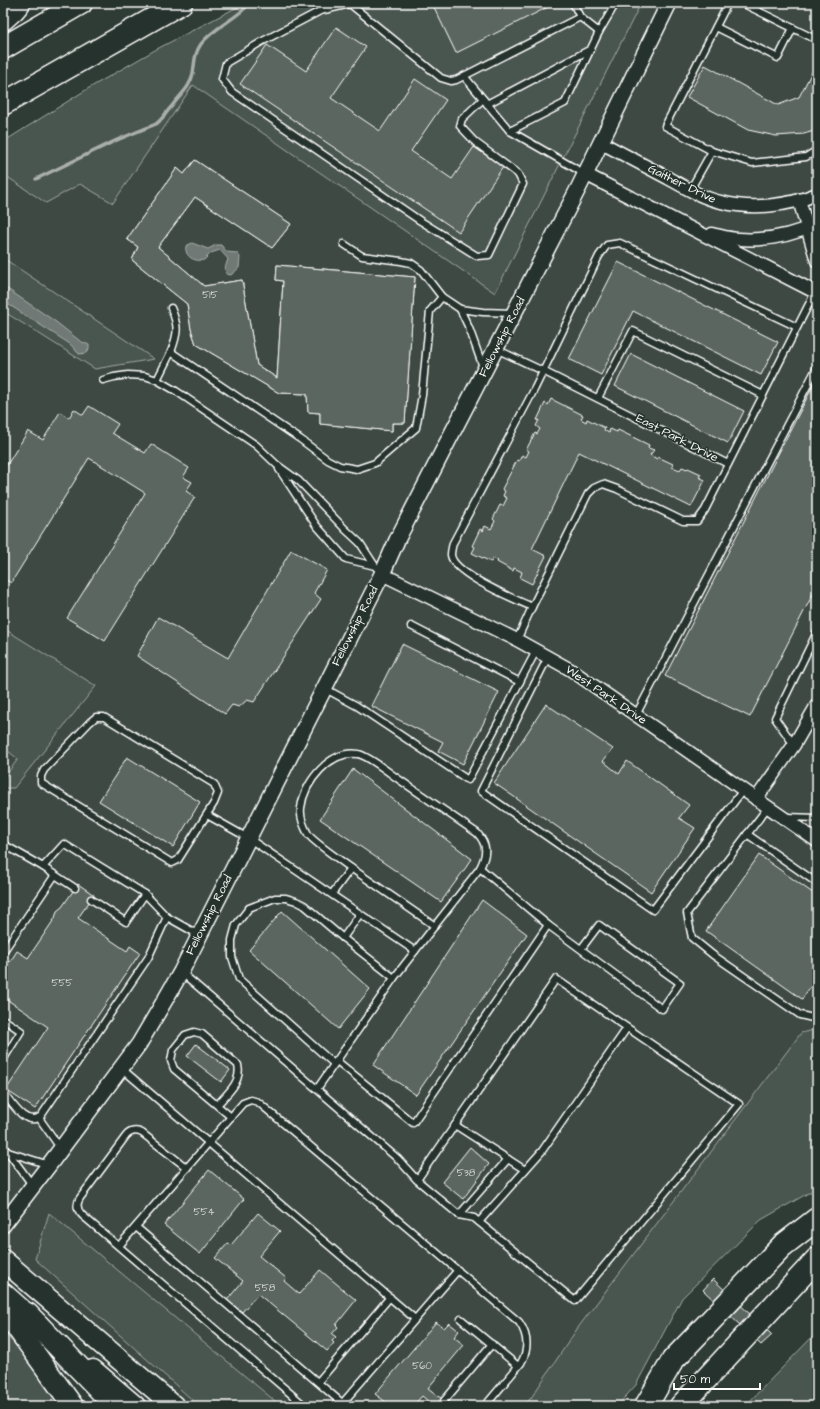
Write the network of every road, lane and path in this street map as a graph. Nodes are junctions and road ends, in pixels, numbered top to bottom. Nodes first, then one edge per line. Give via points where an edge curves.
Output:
1 (19, 3) edge
2 (80, 3) edge
3 (181, 3) edge
4 (574, 3) edge
5 (616, 3) edge
6 (669, 3) edge
7 (728, 3) edge
8 (742, 3) edge
9 (351, 4) edge
10 (580, 17) junction
11 (3, 19) edge
12 (716, 27) junction
13 (793, 28) junction
14 (599, 32) junction
15 (817, 40) edge
16 (3, 48) edge
17 (591, 49) junction
18 (464, 76) junction
19 (485, 101) junction
20 (3, 104) edge
21 (510, 131) junction
22 (600, 142) junction
23 (817, 150) edge
24 (712, 151) junction
25 (585, 174) junction
26 (690, 190) junction
27 (817, 194) edge
28 (799, 200) junction
29 (812, 226) edge
30 (699, 232) junction
31 (344, 244) dead end
32 (817, 261) edge
33 (816, 292) edge
34 (442, 297) junction
35 (171, 308) dead end
36 (460, 309) junction
37 (514, 313) junction
38 (797, 327) junction
39 (496, 349) junction
40 (171, 352) junction
41 (817, 367) edge
42 (484, 371) junction
43 (543, 371) junction
44 (103, 380) dead end
45 (157, 380) junction
46 (763, 395) junction
47 (598, 398) junction
48 (728, 464) junction
49 (277, 465) junction
50 (378, 570) junction
51 (532, 607) junction
52 (412, 626) dead end
53 (817, 632) edge
54 (517, 640) junction
55 (814, 645) edge
56 (536, 651) junction
57 (548, 658) junction
58 (520, 682) junction
59 (324, 688) junction
60 (817, 705) edge
61 (636, 715) junction
62 (794, 745) junction
63 (743, 790) junction
64 (756, 799) junction
65 (768, 807) junction
66 (207, 815) junction
67 (782, 817) junction
68 (817, 818) edge
69 (747, 834) junction
70 (248, 838) junction
71 (817, 841) edge
72 (3, 844) edge
73 (43, 867) junction
74 (351, 868) junction
75 (480, 868) junction
76 (55, 875) junction
77 (817, 882) edge
78 (75, 888) dead end
79 (145, 894) junction
80 (332, 894) junction
81 (91, 899) dead end
82 (360, 914) junction
83 (166, 917) junction
84 (548, 925) junction
85 (435, 926) junction
86 (199, 935) junction
87 (343, 938) junction
88 (581, 949) junction
89 (415, 951) junction
90 (3, 952) edge
91 (181, 972) junction
92 (394, 978) junction
93 (817, 1018) edge
94 (3, 1019) edge
95 (627, 1028) junction
96 (3, 1060) edge
97 (336, 1062) junction
98 (121, 1068) junction
99 (317, 1089) junction
100 (3, 1092) edge
101 (217, 1105) junction
102 (231, 1117) junction
103 (39, 1118) junction
104 (456, 1125) junction
105 (209, 1142) junction
106 (61, 1149) junction
107 (5, 1150) edge
108 (508, 1159) junction
109 (49, 1165) junction
110 (186, 1168) junction
111 (525, 1170) junction
112 (417, 1180) junction
113 (33, 1186) junction
114 (459, 1215) junction
115 (817, 1219) edge
116 (479, 1222) junction
117 (3, 1225) edge
118 (136, 1227) junction
119 (119, 1246) junction
120 (817, 1259) edge
121 (3, 1260) edge
122 (458, 1270) junction
123 (3, 1293) edge
124 (390, 1297) junction
125 (3, 1309) edge
126 (27, 1314) junction
127 (415, 1319) junction
128 (462, 1319) dead end
129 (492, 1344) junction
130 (518, 1366) junction
131 (318, 1382) junction
132 (444, 1401) dead end
133 (341, 1405) edge
134 (73, 1406) edge
135 (116, 1406) edge
136 (135, 1406) edge
137 (174, 1406) edge
138 (305, 1406) edge
139 (485, 1406) edge
140 (646, 1406) edge
141 (681, 1406) edge

1 - 11 highway
2 - 16 highway
3 - 20 highway
4 - 10 lane
5 - 14 lane
6 - 22 street, Fellowship Road
7 - 12 lane
8 - 13 lane
9 - 18 lane via 441,78 451,81
9 - 19 lane via 320,10 263,41 226,63 222,79 232,92 419,220 477,256 489,255 523,184 518,174 475,142 460,126 462,119
10 - 14 lane
10 - 18 lane
12 - 13 lane via 778,58
12 - 24 lane via 665,126
13 - 15 lane
14 - 17 lane
17 - 19 lane
17 - 21 lane via 565,103
18 - 19 lane
19 - 21 lane
21 - 25 lane
22 - 25 street, Fellowship Road
22 - 26 street, Gaither Drive
23 - 24 lane via 806,157 752,163
24 - 26 lane
25 - 30 street, East Park Drive
25 - 37 street, Fellowship Road
26 - 28 street, Gaither Drive via 732,205 767,206
27 - 28 street, Gaither Drive
28 - 29 street
29 - 30 street via 782,236 761,239 738,239
29 - 32 street
30 - 33 street, East Park Drive
31 - 34 lane via 362,256 412,263 421,270
33 - 38 lane, East Park Drive
34 - 36 lane
34 - 40 lane via 430,311 416,428 375,463 357,469 340,466 328,460
35 - 40 lane via 177,322 177,333
36 - 37 lane
36 - 42 lane via 472,334
37 - 39 street, Fellowship Road
38 - 43 lane via 620,243 607,245 599,256
38 - 46 lane, East Park Drive
39 - 42 street, Fellowship Road
39 - 43 lane, East Park Drive
40 - 45 lane
41 - 61 lane
42 - 50 street, Fellowship Road via 397,540
43 - 47 lane, East Park Drive
43 - 51 lane via 453,543 451,555 454,563 475,580
44 - 45 lane via 128,375
45 - 49 lane via 256,445
46 - 47 lane via 633,331
46 - 48 lane, East Park Drive
47 - 48 lane, East Park Drive
48 - 51 lane via 697,521 683,521 603,484 594,488 588,494
49 - 50 lane via 299,481 360,543
49 - 50 lane via 313,521 346,559
50 - 54 street, West Park Drive
50 - 59 street, Fellowship Road
51 - 54 lane
52 - 58 lane
53 - 55 lane
54 - 56 street, West Park Drive
55 - 62 lane via 775,718
56 - 57 street, West Park Drive
56 - 58 lane
57 - 61 street, West Park Drive via 571,670
57 - 63 lane via 481,791 653,910
58 - 59 lane via 468,780 357,706
59 - 70 street, Fellowship Road
60 - 62 street
61 - 63 street, West Park Drive
62 - 64 street
63 - 64 street, West Park Drive
64 - 65 street, West Park Drive
65 - 67 street, West Park Drive
65 - 69 lane
66 - 66 lane via 218,793 214,784 104,716 96,717 90,722 41,776 41,783 172,863 182,855
66 - 70 lane
67 - 68 lane
67 - 71 street, West Park Drive
69 - 77 lane
69 - 93 lane via 687,913 692,938 800,1015
70 - 80 lane
70 - 86 street, Fellowship Road
72 - 73 lane
73 - 76 lane
73 - 79 lane via 64,844
74 - 75 lane via 308,836 301,809 304,794 318,771 330,760 358,754 380,766 477,833 485,849 485,858
74 - 80 lane
74 - 85 lane
75 - 84 lane
75 - 85 lane
76 - 78 lane
76 - 90 lane
79 - 81 lane via 126,922
79 - 83 lane
80 - 82 lane
82 - 87 lane
82 - 89 lane
83 - 86 lane
83 - 103 lane via 148,958
84 - 88 lane
84 - 97 lane via 413,1123
85 - 89 lane
86 - 91 street, Fellowship Road
87 - 92 lane
87 - 97 lane via 304,905 286,898 275,898 250,908 236,925 232,940 232,957 239,979
88 - 88 lane via 662,1009 680,983 599,925
89 - 92 lane
91 - 98 street, Fellowship Road
91 - 99 lane
92 - 97 lane
94 - 96 lane via 21,1031
95 - 104 lane via 556,979
95 - 111 lane via 542,1151
95 - 116 lane via 739,1104 575,1301
97 - 99 lane
98 - 105 lane
98 - 106 street, Fellowship Road
99 - 112 lane via 398,1159
100 - 103 lane via 26,1118
101 - 101 lane via 174,1069 172,1050 185,1036 194,1032 202,1034 238,1065 239,1075 236,1082
101 - 102 lane
102 - 105 lane
102 - 122 lane via 245,1102 258,1102
103 - 106 lane
104 - 108 lane
104 - 112 lane
105 - 110 lane
105 - 124 lane
106 - 109 street, Fellowship Road
107 - 109 lane
107 - 113 lane
108 - 111 lane
108 - 114 lane
109 - 113 street, Fellowship Road
110 - 118 lane
110 - 119 lane via 141,1133 133,1131 127,1135 80,1198 78,1205 81,1214
111 - 116 lane
112 - 114 lane
113 - 117 street, Fellowship Road
114 - 116 lane via 474,1218
115 - 140 highway via 782,1246 673,1360
118 - 119 lane
118 - 131 lane
119 - 138 lane
120 - 141 highway
121 - 137 highway
122 - 127 lane
122 - 130 lane via 522,1325 527,1348
123 - 126 highway
124 - 127 lane
124 - 131 lane
125 - 134 highway
126 - 135 highway
126 - 136 highway
127 - 133 lane
128 - 129 lane
129 - 130 lane
129 - 132 lane
130 - 139 lane
131 - 133 lane

